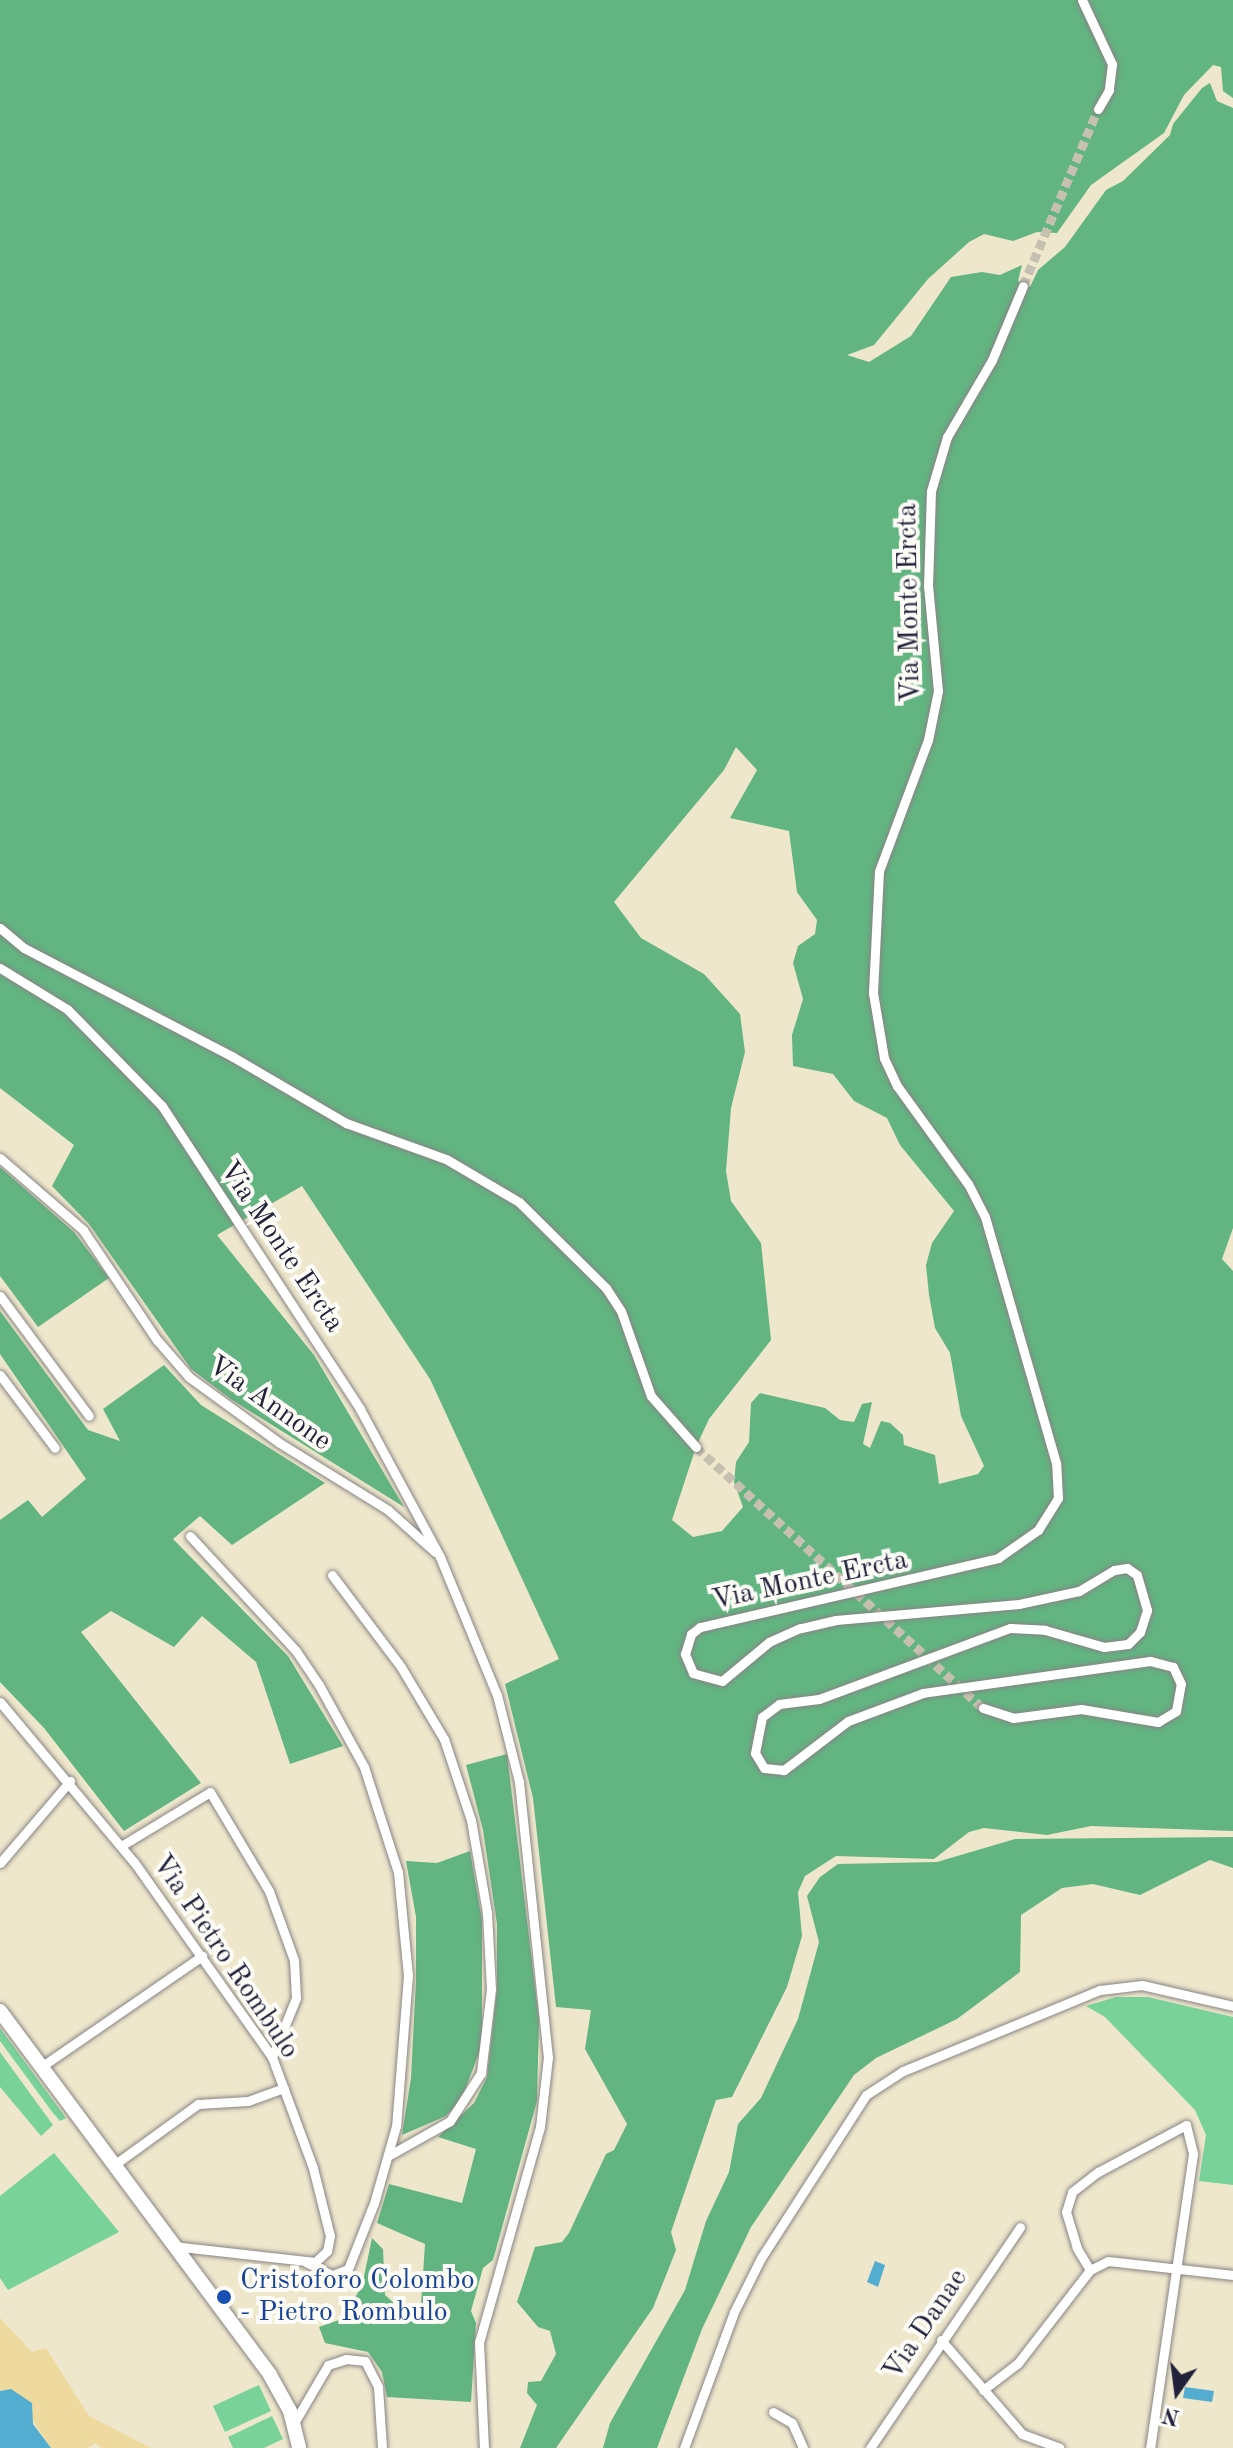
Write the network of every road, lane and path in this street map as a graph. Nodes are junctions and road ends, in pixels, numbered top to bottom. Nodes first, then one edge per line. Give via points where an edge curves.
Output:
1 (1082, 0) edge
2 (1098, 109) tunnel mouth
3 (1023, 286) tunnel mouth
4 (0, 928) edge
5 (0, 968) edge
6 (0, 1158) edge
7 (0, 1296) edge
8 (0, 1375) edge
9 (89, 1416) dead end
10 (696, 1447) tunnel mouth
11 (55, 1448) dead end
12 (190, 1536) dead end
13 (440, 1557) junction
14 (332, 1575) dead end
15 (0, 1702) edge
16 (983, 1708) tunnel mouth
17 (70, 1781) junction
18 (121, 1846) junction
19 (0, 1863) edge
20 (202, 1956) junction
21 (1233, 2006) edge
22 (0, 2011) edge
23 (272, 2057) junction
24 (41, 2067) junction
25 (284, 2088) junction
26 (388, 2156) junction
27 (114, 2165) junction
28 (1020, 2227) dead end
29 (173, 2246) junction
30 (307, 2263) junction
31 (1177, 2268) junction
32 (1090, 2270) junction
33 (1233, 2275) edge
34 (941, 2340) junction
35 (983, 2390) junction
36 (773, 2412) dead end
37 (294, 2423) junction
38 (1034, 2444) edge
39 (299, 2448) edge
40 (382, 2448) edge
41 (484, 2448) edge
42 (684, 2448) edge
43 (803, 2448) edge
44 (870, 2448) edge
45 (1060, 2448) edge
46 (1150, 2448) edge

1 - 2 street via 1112,64 1109,90
3 - 16 street, Via Monte Ercta via 988,367 947,437 931,491 928,586 938,691 928,740 879,871 873,993 884,1058 897,1086 968,1184 985,1217 1056,1463 1058,1498 1038,1530 998,1558 700,1627 691,1634 685,1654 693,1673 722,1681 769,1642 800,1628 836,1620 1019,1604 1079,1591 1120,1568 1137,1575 1147,1610 1140,1632 1128,1644 1104,1647 1045,1630 1010,1628 819,1699 779,1704 762,1717 755,1753 764,1768 784,1770 848,1721 923,1693 1150,1661 1173,1667 1181,1684 1176,1711 1158,1722 1081,1709 1013,1718
4 - 10 street via 24,948 246,1064 346,1123 446,1159 519,1202 606,1288 621,1311 657,1407
5 - 13 street, Via Monte Ercta via 67,1009 162,1106 245,1240 331,1359
6 - 13 street, Via Annone via 83,1230 157,1340 189,1377 278,1442 388,1510
7 - 9 street
8 - 11 street
12 - 26 street via 296,1651 343,1725 378,1803 398,1872 408,1975 401,2090
13 - 41 street, Via Monte Ercta via 497,1695 512,1748 547,2026 547,2084 540,2127 479,2342
14 - 26 street via 401,1667 444,1739 471,1820 491,1949 490,2029 475,2086 450,2121
15 - 17 street, Via Pietro Rombulo
17 - 18 street, Via Pietro Rombulo
17 - 19 street
18 - 20 street, Via Pietro Rombulo
18 - 23 street via 210,1792 272,1898 294,1960 296,1998
20 - 23 street, Via Pietro Rombulo
20 - 24 street
21 - 42 street via 1142,1985 1100,1990 903,2071 866,2095 761,2258 734,2312
22 - 24 main road
23 - 25 street, Via Pietro Rombulo
24 - 27 main road
25 - 27 street via 248,2101 198,2104
25 - 30 street, Via Pietro Rombulo via 329,2228 327,2251
26 - 30 street via 348,2269 332,2275
27 - 29 main road
28 - 34 street, Via Danae
29 - 30 street
29 - 37 main road via 270,2375
31 - 32 street via 1108,2261
31 - 32 street via 1193,2154 1186,2125 1098,2172 1072,2192 1066,2212
31 - 33 street
31 - 46 street
32 - 35 street via 1018,2363
34 - 35 street
34 - 44 street, Via Danae
35 - 38 street
36 - 43 street via 792,2423
37 - 39 main road
37 - 40 street via 328,2365 346,2359 365,2361 378,2387
38 - 45 street

